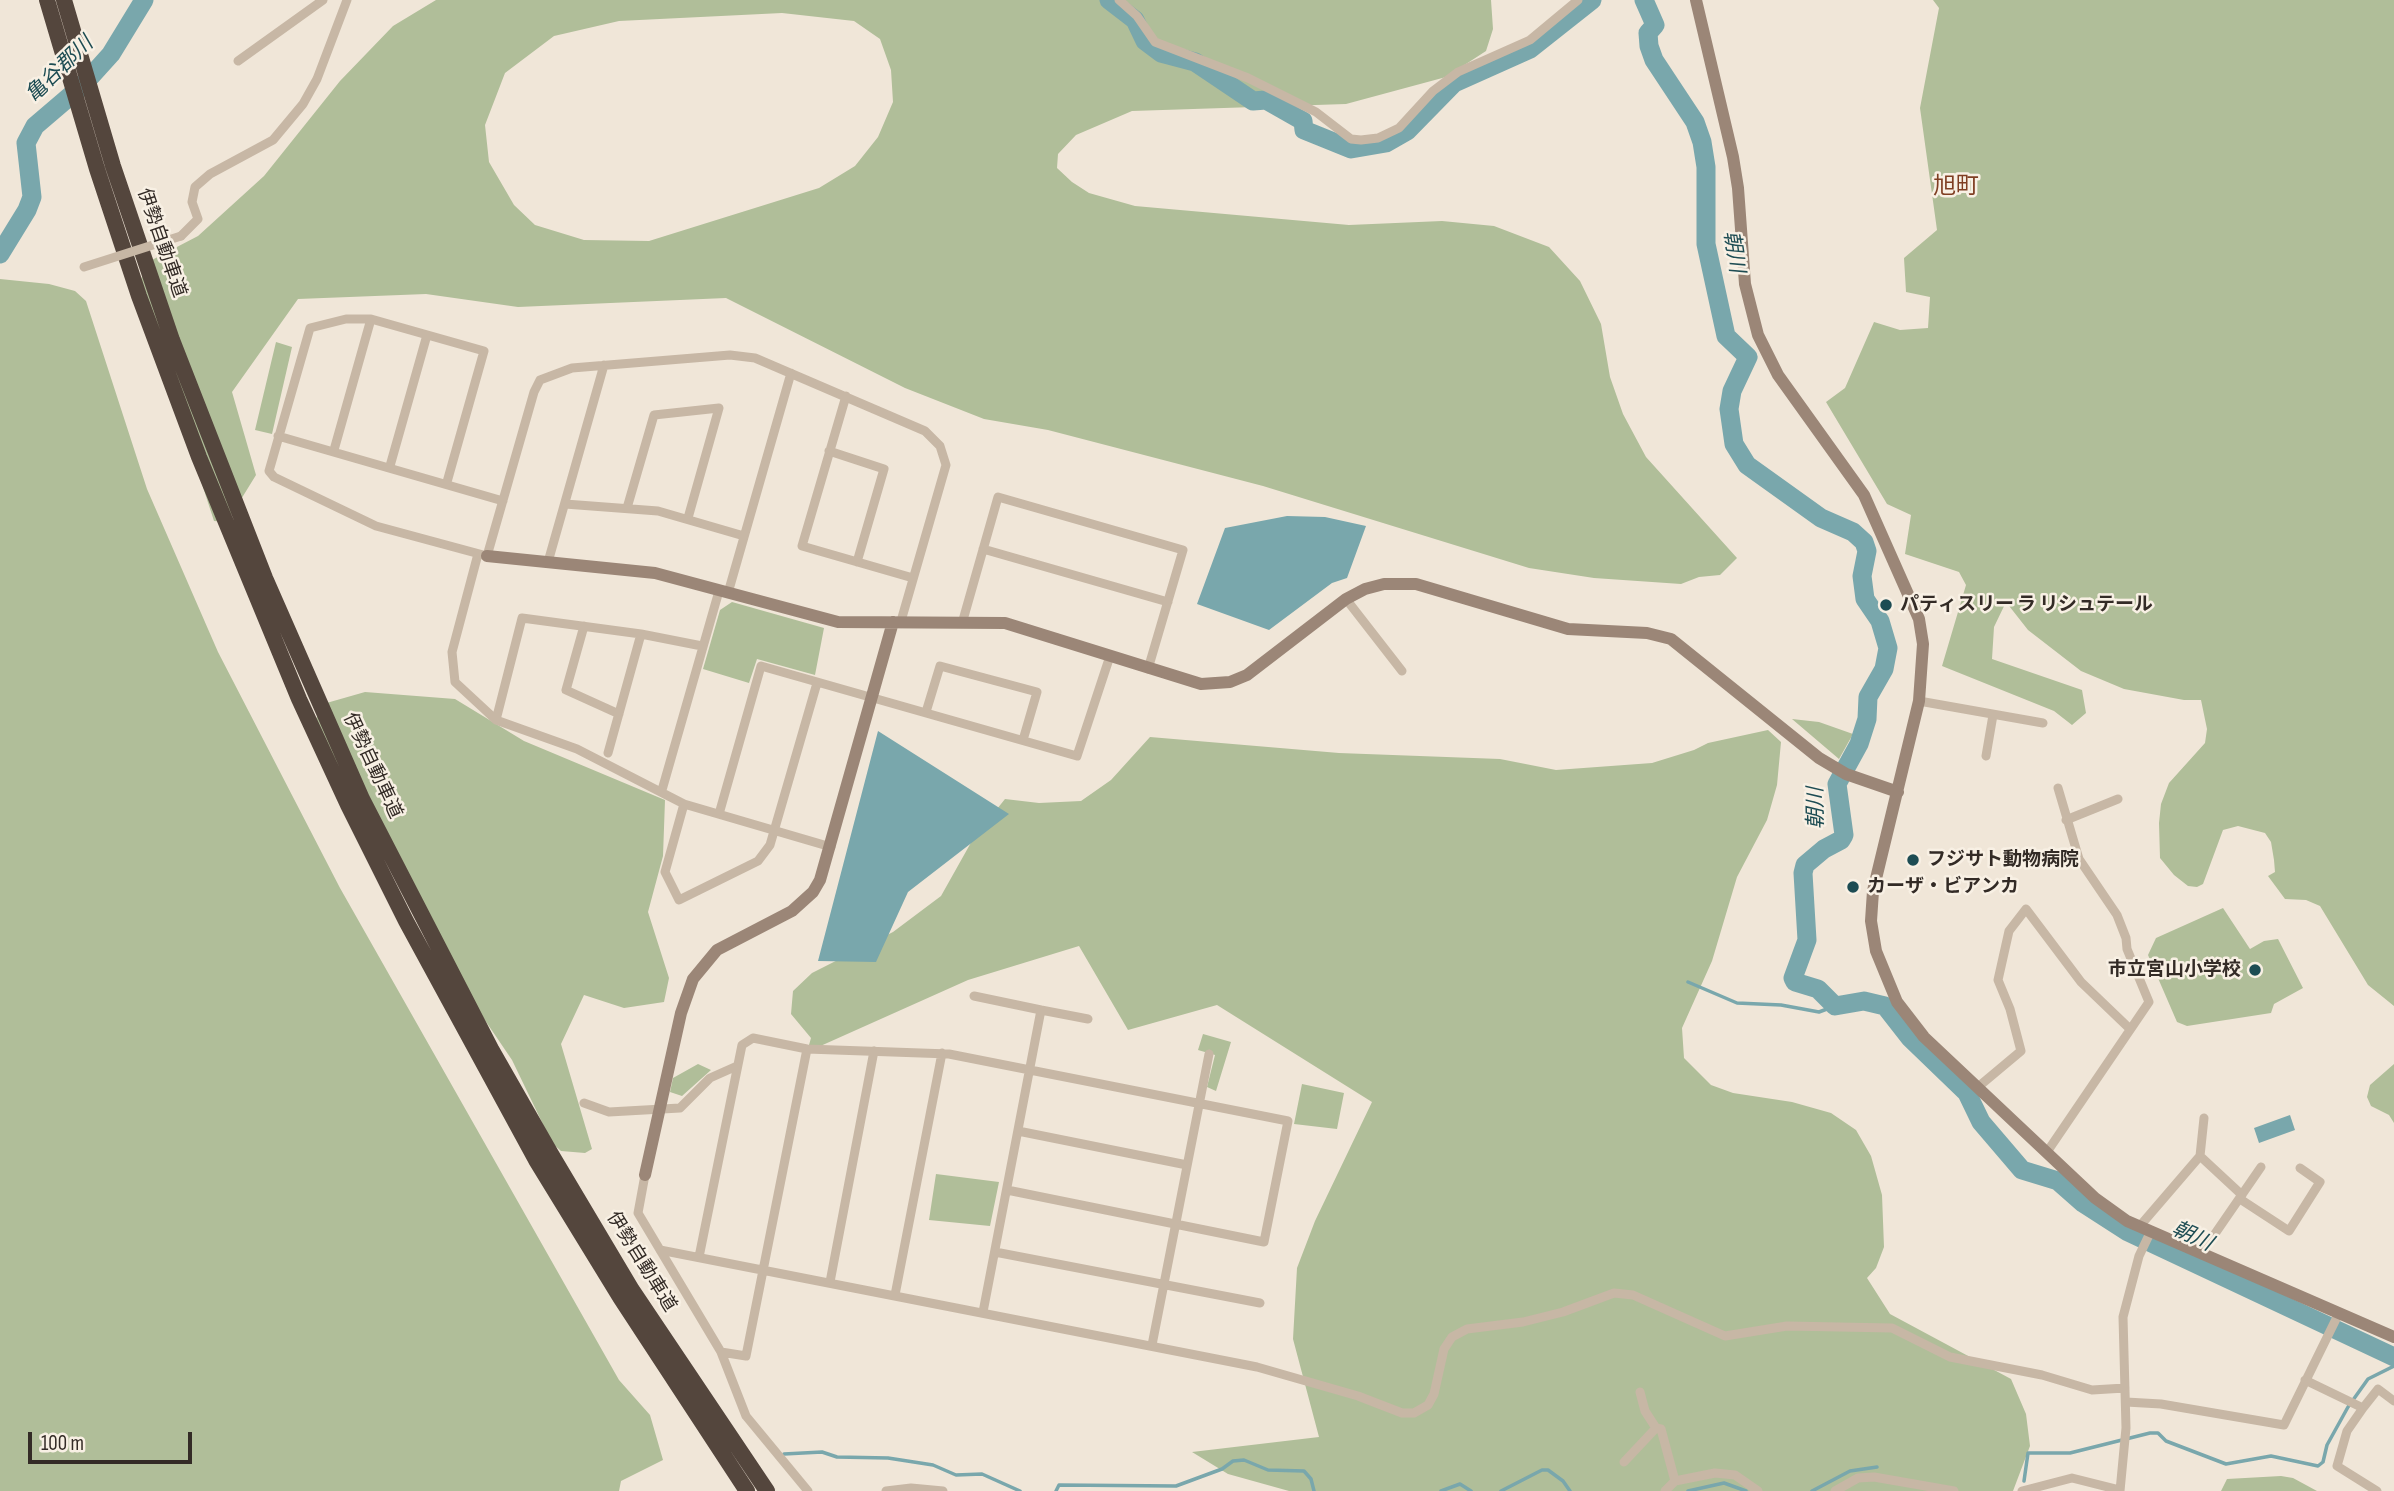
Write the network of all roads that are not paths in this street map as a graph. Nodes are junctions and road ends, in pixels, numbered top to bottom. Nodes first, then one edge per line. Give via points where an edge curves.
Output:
1 (323, 0) edge
2 (347, 0) edge
3 (1119, 0) edge
4 (1578, 0) edge
5 (1696, 0) edge
6 (56, 4) edge
7 (238, 61) dead end
8 (84, 267) dead end
9 (371, 319) junction
10 (428, 335) junction
11 (604, 365) junction
12 (791, 373) junction
13 (846, 396) junction
14 (278, 436) junction
15 (334, 450) junction
16 (829, 451) junction
17 (390, 466) junction
18 (447, 482) junction
19 (503, 501) junction
20 (565, 504) junction
21 (627, 508) junction
22 (688, 518) junction
23 (744, 536) junction
24 (983, 549) junction
25 (483, 555) junction
26 (548, 562) junction
27 (857, 562) junction
28 (913, 578) junction
29 (723, 592) junction
30 (1346, 599) junction
31 (1168, 602) junction
32 (897, 621) junction
33 (963, 621) junction
34 (584, 626) junction
35 (641, 634) junction
36 (702, 646) junction
37 (1110, 656) junction
38 (1148, 669) junction
39 (1402, 671) dead end
40 (817, 683) junction
41 (872, 698) junction
42 (1919, 701) junction
43 (926, 712) junction
44 (619, 714) junction
45 (1993, 715) junction
46 (496, 720) junction
47 (2043, 723) dead end
48 (1023, 740) junction
49 (608, 753) dead end
50 (1986, 756) dead end
51 (2058, 788) dead end
52 (662, 790) junction
53 (1898, 792) junction
54 (2118, 799) dead end
55 (684, 804) junction
56 (719, 814) junction
57 (2066, 820) junction
58 (775, 830) junction
59 (831, 847) junction
60 (974, 996) dead end
61 (1041, 1010) junction
62 (1088, 1019) dead end
63 (2130, 1029) junction
64 (807, 1049) junction
65 (874, 1051) junction
66 (942, 1053) junction
67 (1209, 1054) dead end
68 (737, 1066) junction
69 (1030, 1070) junction
70 (1978, 1087) junction
71 (584, 1104) dead end
72 (1199, 1104) junction
73 (658, 1111) junction
74 (2204, 1118) dead end
75 (1018, 1131) junction
76 (2047, 1152) junction
77 (2200, 1156) junction
78 (1187, 1165) junction
79 (2261, 1167) dead end
80 (2300, 1168) dead end
81 (645, 1175) joint
82 (1007, 1190) junction
83 (2241, 1197) junction
84 (1176, 1224) junction
85 (2145, 1233) junction
86 (660, 1250) junction
87 (995, 1252) junction
88 (2202, 1254) junction
89 (699, 1257) junction
90 (764, 1270) junction
91 (830, 1282) junction
92 (1164, 1285) junction
93 (626, 1294) junction
94 (895, 1295) junction
95 (1260, 1303) dead end
96 (983, 1312) junction
97 (2336, 1318) junction
98 (2394, 1337) edge
99 (1152, 1345) junction
100 (721, 1352) junction
101 (2305, 1380) junction
102 (2125, 1388) junction
103 (1640, 1391) dead end
104 (2394, 1401) edge
105 (2126, 1402) junction
106 (2356, 1405) junction
107 (1656, 1428) junction
108 (1624, 1462) dead end
109 (1675, 1481) junction
110 (2120, 1490) edge
111 (747, 1491) edge
112 (767, 1491) edge
113 (808, 1491) edge
114 (886, 1491) edge
115 (943, 1491) edge
116 (1665, 1491) edge
117 (1758, 1491) edge
118 (1835, 1491) edge
119 (1954, 1491) edge
120 (2022, 1491) edge
121 (2376, 1491) edge

1 - 7 street
2 - 8 street, bridge via 303,104 273,140 195,187 192,202 198,219 181,236
3 - 4 street via 1155,42 1248,78 1316,112 1350,139 1361,140 1399,128 1458,72 1530,40
5 - 42 street via 1733,157 1752,316 1778,375 1864,495 1892,556 1919,619 1923,644
6 - 93 highway, 伊勢自動車道 via 84,96 97,169 299,699 348,805 484,1052 536,1160
9 - 10 street
9 - 14 street via 346,319 310,328
9 - 15 street
10 - 17 street
10 - 18 street via 484,351
11 - 12 street via 743,356
11 - 19 street via 572,368 540,380
11 - 20 street
12 - 13 street
12 - 23 street
13 - 16 street
13 - 28 street via 925,431 945,455 943,479
14 - 15 street
14 - 25 street via 269,471 274,477 376,526
15 - 17 street
16 - 27 street via 884,469
16 - 27 street via 802,546
17 - 18 street
18 - 19 street
19 - 25 street
20 - 21 street
20 - 26 street
21 - 22 street
21 - 22 street via 654,415 719,408
22 - 23 street
23 - 29 street
24 - 31 street
24 - 31 street via 998,496 1183,550
24 - 33 street
25 - 26 street
25 - 46 street via 454,638 452,667 467,696
26 - 29 street via 655,573
27 - 28 street
28 - 32 street
29 - 32 street via 838,622
29 - 36 street
30 - 38 street via 1238,680 1193,684
30 - 39 street
30 - 53 street via 1374,586 1406,583 1568,629 1647,633 1671,639 1834,767
31 - 38 street
32 - 33 street
32 - 41 street
33 - 37 street via 1021,626
34 - 35 street
34 - 44 street via 566,690
34 - 46 street via 522,618
35 - 36 street
35 - 44 street
36 - 52 street
37 - 38 street
37 - 48 street via 1077,756
40 - 41 street
40 - 56 street via 761,666
40 - 58 street
41 - 43 street
41 - 59 street
42 - 45 street
42 - 53 street
43 - 48 street
43 - 48 street via 940,666 1037,692
44 - 49 street
45 - 47 street
45 - 50 street
46 - 52 street via 577,749
51 - 57 street
52 - 55 street
53 - 70 street via 1873,891 1876,951 1909,1020
54 - 57 street
55 - 56 street
55 - 58 street via 665,872 679,900 758,861
56 - 58 street
57 - 63 street via 2080,859 2118,915 2148,1002
58 - 59 street
59 - 73 street via 820,880 806,900 717,950 700,967 684,1003
60 - 61 street
61 - 62 street
61 - 69 street
63 - 70 street via 2081,982 2026,909 2009,931 1998,979 2021,1051
63 - 76 street
64 - 65 street
64 - 68 street via 752,1038 742,1045
64 - 90 street
65 - 66 street
65 - 91 street
66 - 69 street
66 - 94 street
67 - 72 street
68 - 73 street via 710,1078 680,1108
68 - 89 street
69 - 72 street
69 - 75 street
70 - 76 street
71 - 73 street via 609,1112
72 - 78 street
72 - 84 street via 1288,1121 1264,1242
73 - 81 street
74 - 77 street
75 - 78 street
75 - 82 street
76 - 85 street via 2095,1198
77 - 83 street
77 - 85 street
78 - 84 street
79 - 83 street
80 - 83 street via 2320,1182 2289,1231
81 - 86 street via 638,1213
82 - 84 street
82 - 87 street
83 - 88 street
84 - 92 street
85 - 88 street
85 - 102 street via 2123,1317
86 - 89 street
86 - 100 street
87 - 92 street
87 - 96 street
88 - 97 street
89 - 90 street
90 - 91 street
90 - 100 street via 746,1356
91 - 94 street
92 - 95 street
92 - 99 street
93 - 111 highway, 伊勢自動車道
93 - 112 highway, 伊勢自動車道
94 - 96 street
96 - 99 street
97 - 98 street
97 - 101 street
99 - 102 street via 1257,1367 1414,1413 1428,1405 1434,1394 1444,1349 1452,1337 1467,1329 1563,1312 1614,1293 1633,1295 1725,1336 1787,1326 1892,1328 1950,1357 2092,1390
100 - 113 street via 746,1416
101 - 105 street via 2284,1425
101 - 106 street
102 - 105 street
103 - 107 street
104 - 106 street via 2378,1389
105 - 110 street
106 - 121 street via 2337,1466
107 - 108 street
107 - 109 street via 1661,1429
109 - 116 street
109 - 117 street via 1715,1473 1735,1475
110 - 120 street via 2072,1478
114 - 115 street
118 - 119 street via 1858,1478 1874,1477

